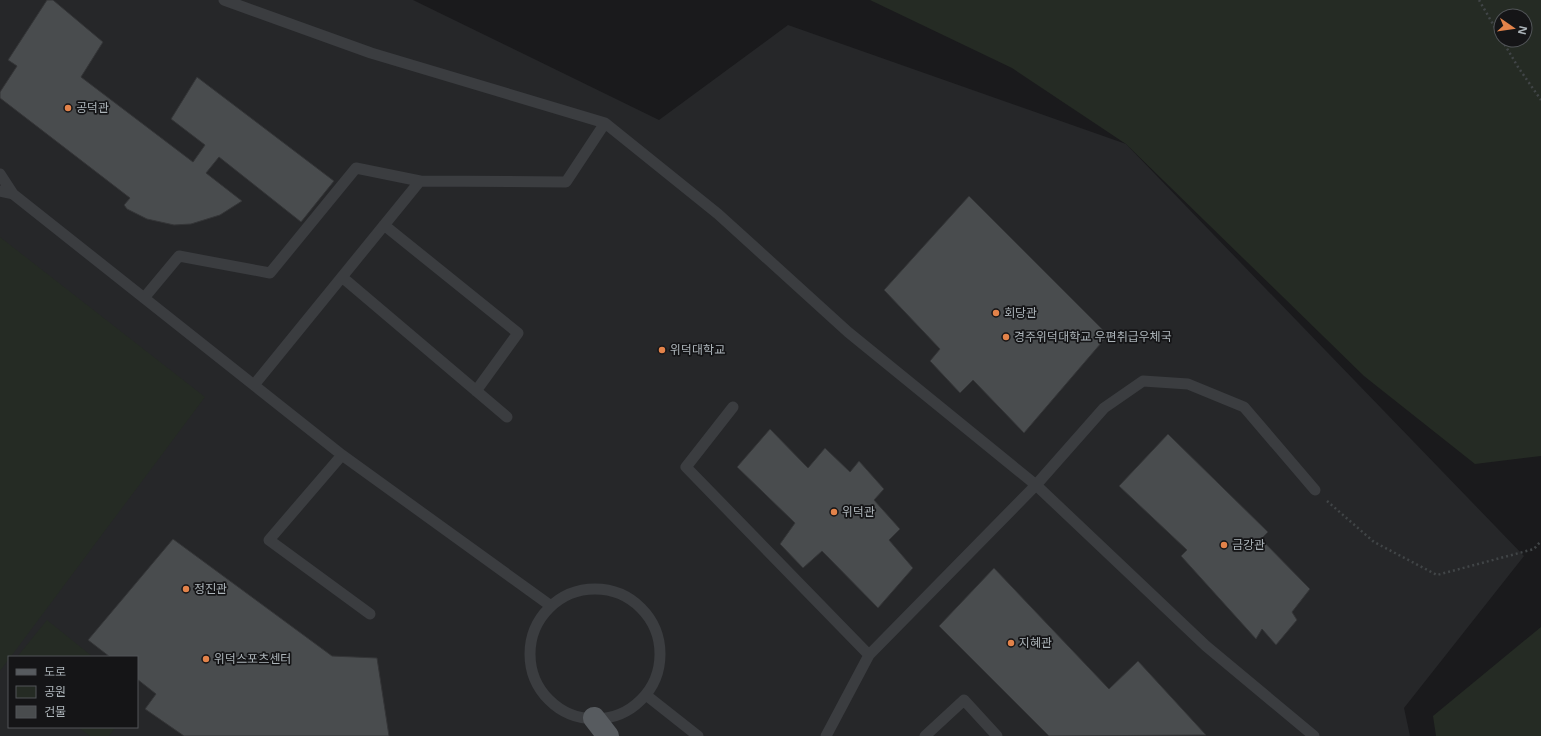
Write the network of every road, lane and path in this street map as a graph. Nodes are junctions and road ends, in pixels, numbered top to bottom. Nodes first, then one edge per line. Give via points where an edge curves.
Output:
1 (224, 0) edge
2 (1479, 0) edge
3 (1493, 24) edge
4 (1507, 48) edge
5 (1541, 100) edge
6 (605, 123) junction
7 (0, 174) edge
8 (420, 181) junction
9 (0, 191) edge
10 (13, 194) junction
11 (384, 224) junction
12 (342, 277) junction
13 (144, 298) junction
14 (254, 385) junction
15 (476, 391) junction
16 (733, 407) dead end
17 (507, 417) dead end
18 (342, 455) junction
19 (1036, 485) junction
20 (1315, 490) joint
21 (1541, 541) edge
22 (551, 606) junction
23 (370, 614) dead end
24 (869, 655) junction
25 (646, 695) junction
26 (591, 730) edge
27 (608, 736) edge
28 (698, 736) edge
29 (826, 736) edge
30 (925, 736) edge
31 (998, 736) edge
32 (1314, 736) edge

1 - 6 lane via 371,53
2 - 3 path
4 - 5 path
6 - 8 lane via 566,182
6 - 19 lane via 718,214 848,332
7 - 10 lane
8 - 11 lane
8 - 13 lane via 356,168 270,273 179,256
9 - 10 lane
10 - 13 lane
11 - 12 lane
11 - 15 lane via 518,333
12 - 14 lane
12 - 15 lane
13 - 14 lane
14 - 18 lane
15 - 17 lane
16 - 24 lane via 686,467
18 - 22 lane
18 - 23 lane via 270,540
19 - 20 lane via 1104,408 1143,381 1188,384 1244,407
19 - 24 lane
19 - 32 lane via 1206,646
20 - 21 path via 1374,542 1437,575 1534,549
22 - 25 lane via 569,594 590,588 612,590 631,599 647,614 657,634 661,655 656,676
22 - 26 lane via 538,622 530,642 530,664 536,684 549,701
24 - 29 lane
25 - 26 lane via 635,706
25 - 28 lane
26 - 27 main road
30 - 31 lane via 964,700

